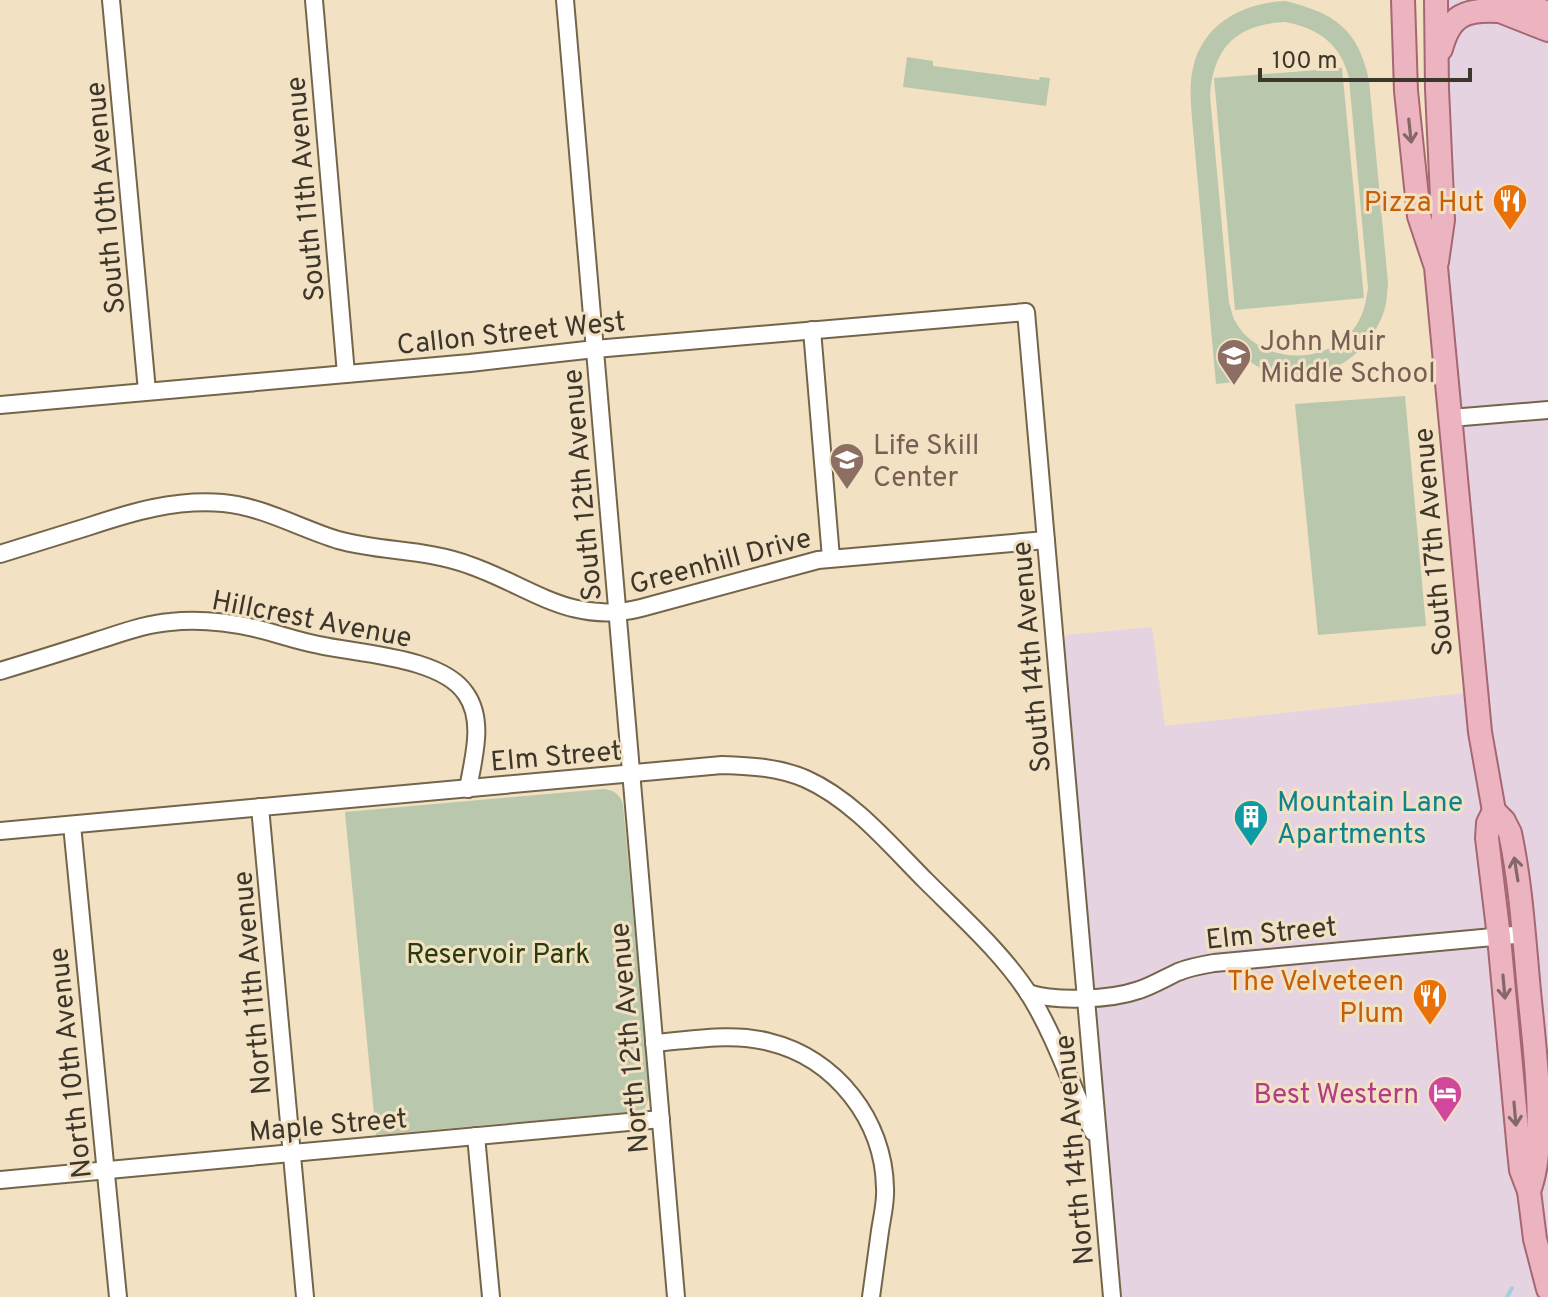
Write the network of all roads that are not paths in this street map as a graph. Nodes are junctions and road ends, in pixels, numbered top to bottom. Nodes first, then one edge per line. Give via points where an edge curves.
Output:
1 (111, 0) edge
2 (314, 0) edge
3 (565, 0) edge
4 (1390, 0) edge
5 (1403, 0) edge
6 (1436, 0) edge
7 (1471, 0) edge
8 (1507, 5) edge
9 (1548, 13) edge
10 (1404, 24) junction
11 (1548, 30) edge
12 (1437, 66) junction
13 (1436, 267) junction
14 (1026, 312) joint
15 (812, 330) junction
16 (595, 349) junction
17 (346, 374) junction
18 (147, 391) junction
19 (0, 405) edge
20 (1548, 410) edge
21 (1451, 418) junction
22 (1046, 540) junction
23 (0, 554) edge
24 (831, 558) junction
25 (618, 612) junction
26 (0, 671) edge
27 (632, 774) junction
28 (468, 789) junction
29 (260, 807) junction
30 (1494, 811) junction
31 (72, 825) junction
32 (0, 831) edge
33 (1525, 934) junction
34 (1499, 937) junction
35 (1028, 993) junction
36 (1085, 998) junction
37 (654, 1043) junction
38 (661, 1119) junction
39 (476, 1136) junction
40 (1098, 1142) junction
41 (292, 1153) junction
42 (106, 1171) junction
43 (0, 1180) edge
44 (1529, 1191) junction
45 (1535, 1239) junction
46 (1548, 1289) edge
47 (118, 1297) edge
48 (305, 1297) edge
49 (491, 1297) edge
50 (676, 1297) edge
51 (871, 1297) edge
52 (1112, 1297) edge
53 (1533, 1297) edge

1 - 18 street, South 10th Avenue
2 - 17 street, South 11th Avenue
3 - 16 street, South 12th Avenue
4 - 10 main road
5 - 10 main road, South 17th Avenue
6 - 12 main road, South 17th Avenue
7 - 8 main road
8 - 9 main road
8 - 11 main road
8 - 12 main road via 1457,19 1445,34
10 -> 13 main road, South 17th Avenue via 1419,216
12 - 13 main road, South 17th Avenue via 1443,220
13 - 21 main road, South 17th Avenue
14 - 15 street, Callon Street West
14 - 22 street, South 14th Avenue
15 - 16 street, Callon Street West
15 - 24 street
16 - 17 street, Callon Street West
16 - 25 street, South 12th Avenue
17 - 18 street, Callon Street West
18 - 19 street, Callon Street West
20 - 21 street
21 - 30 main road, South 17th Avenue via 1479,724
22 - 24 street, Greenhill Drive
22 - 36 street, South 14th Avenue
23 - 25 street, Greenhill Drive via 157,506 224,503 339,540 468,564 568,608
24 - 25 street, Greenhill Drive
25 - 27 street, South 12th Avenue
26 - 28 street, Hillcrest Avenue via 140,627 199,621 257,628 415,663 454,681 472,704 476,740
27 - 28 street, Elm Street
27 - 35 street, Elm Street via 722,765 774,768 807,779 862,818 980,935
27 - 37 street, North 12th Avenue
28 - 29 street, Elm Street
29 - 31 street, Elm Street
29 - 41 street, North 11th Avenue
33 -> 30 main road, South 17th Avenue via 1509,828
30 - 34 main road, South 17th Avenue via 1487,838
31 - 32 street, Elm Street
31 - 42 street, North 10th Avenue
33 - 34 street, Elm Street
33 - 44 main road, South 17th Avenue via 1539,1112 1537,1167
34 - 36 street, Elm Street via 1214,963 1187,968 1131,993
34 -> 44 main road, South 17th Avenue via 1517,1139
35 - 36 street, Elm Street
35 - 40 street, Elm Street
36 - 40 street, North 14th Avenue
37 - 38 street, North 12th Avenue
37 - 51 street via 739,1037 770,1042 823,1067 852,1096 880,1149 886,1191
38 - 39 street, Maple Street
38 - 50 street, North 12th Avenue
39 - 41 street, Maple Street
39 - 49 street
40 - 52 street, North 14th Avenue
41 - 42 street, Maple Street
41 - 48 street, North 11th Avenue
42 - 43 street, Maple Street
42 - 47 street, North 10th Avenue
44 - 45 main road
45 - 46 main road
45 - 53 main road

